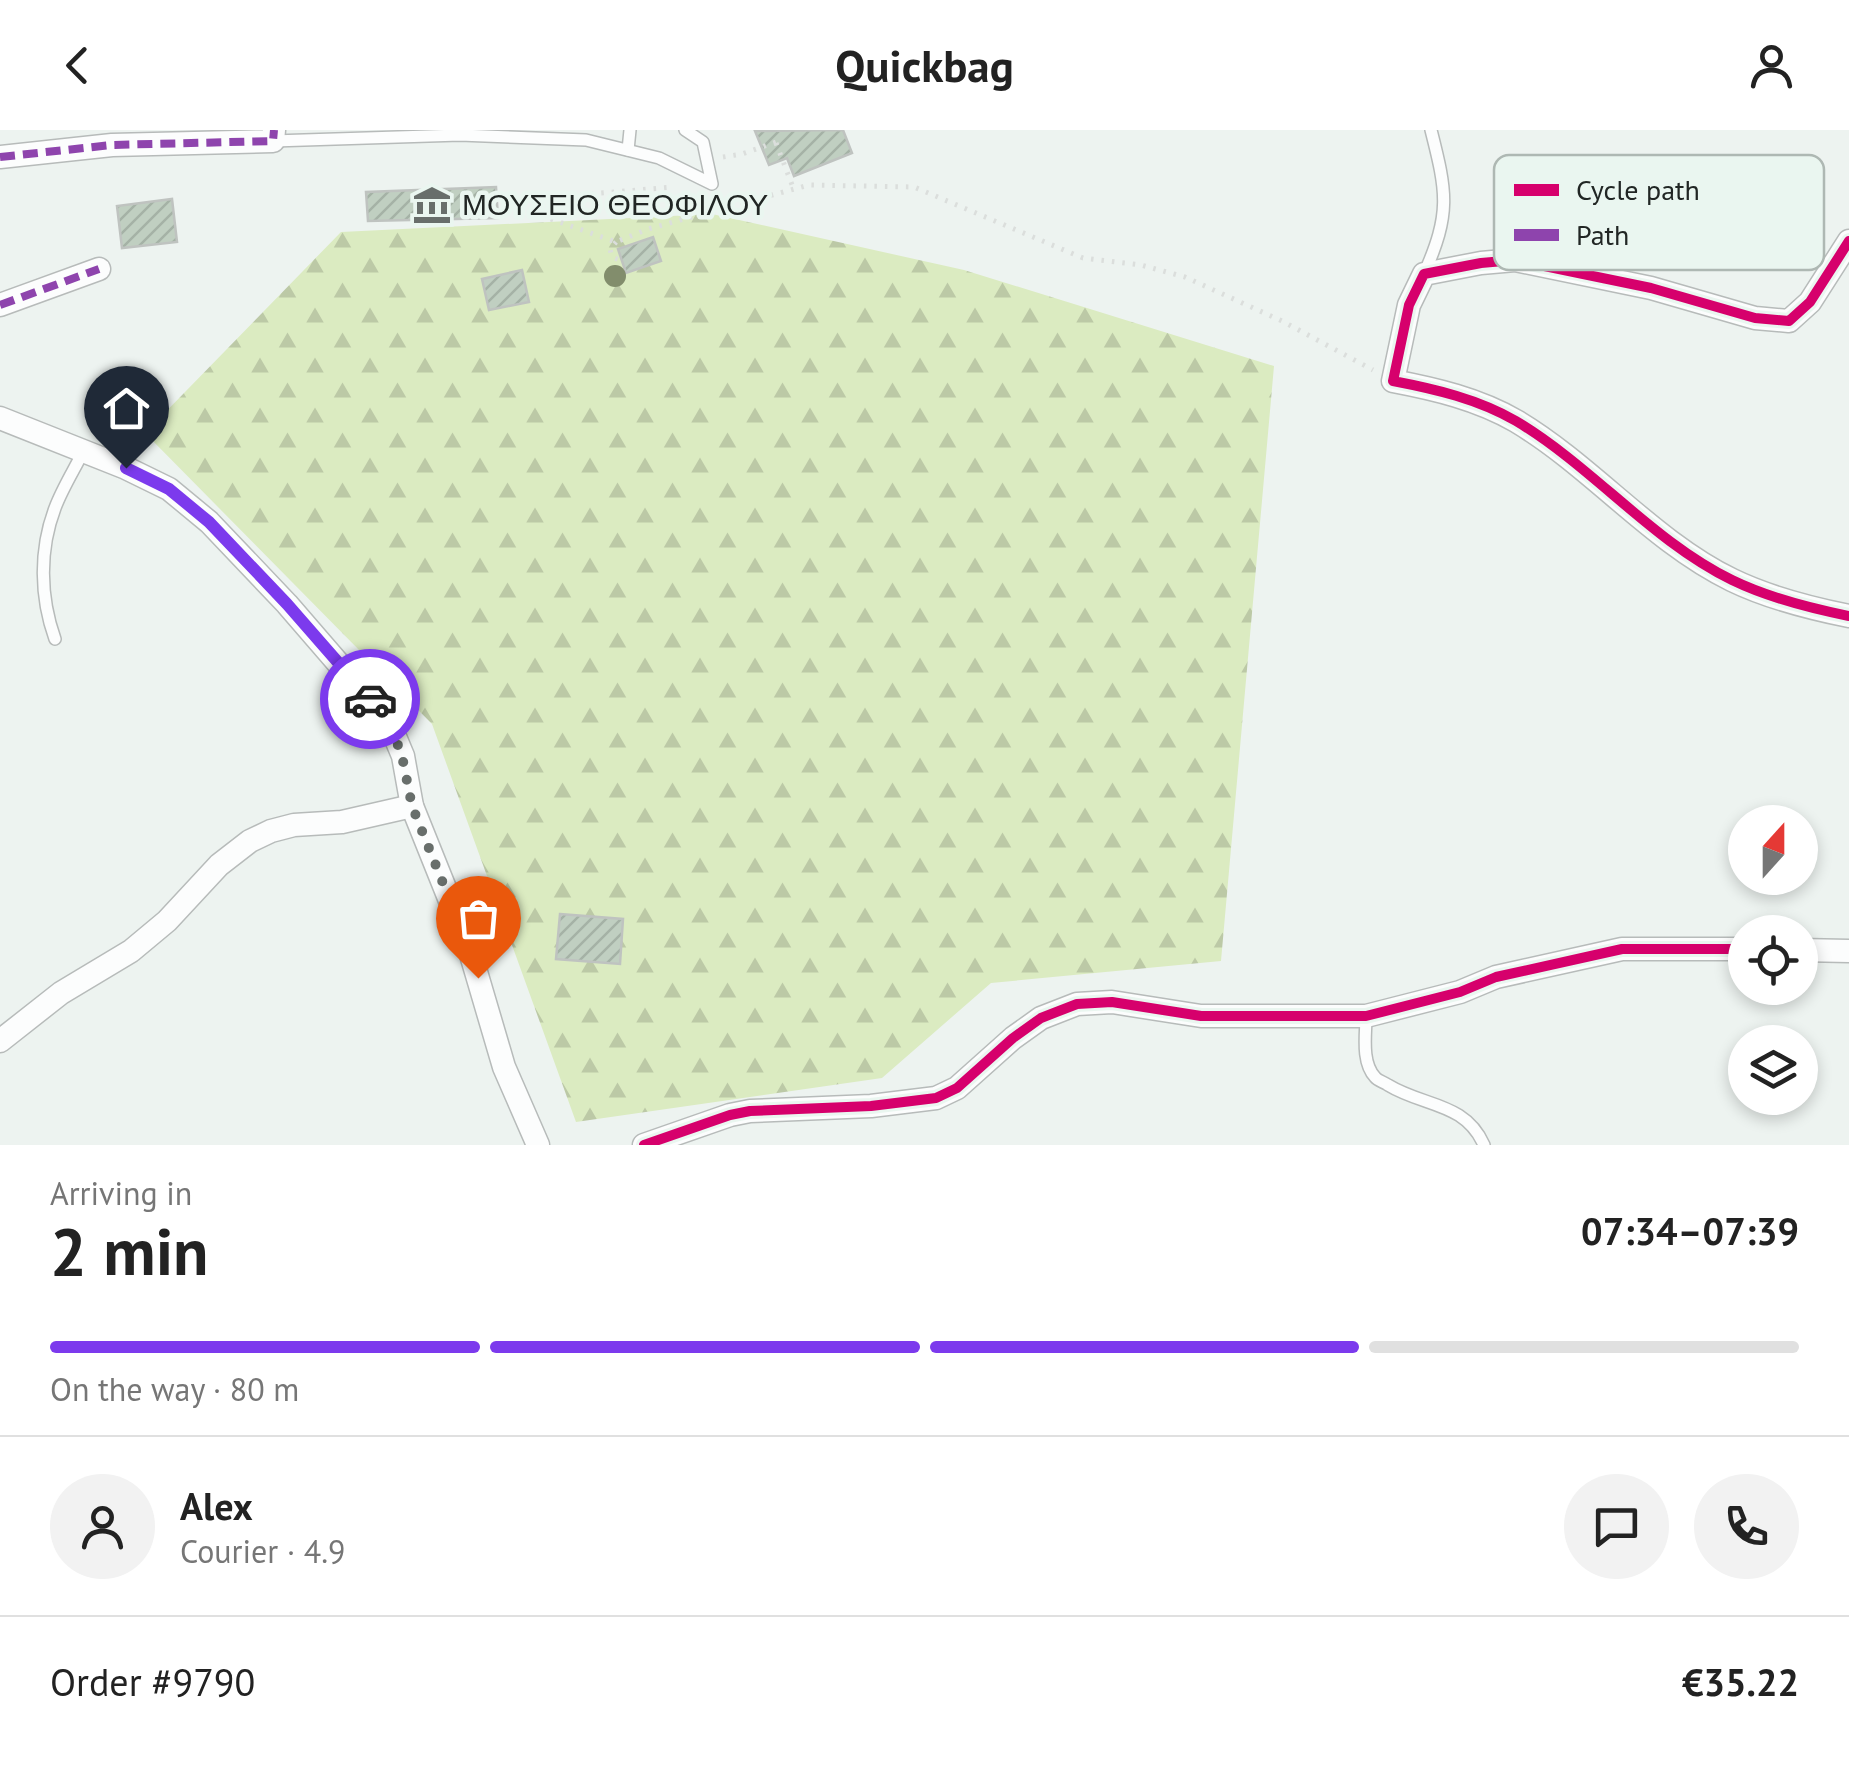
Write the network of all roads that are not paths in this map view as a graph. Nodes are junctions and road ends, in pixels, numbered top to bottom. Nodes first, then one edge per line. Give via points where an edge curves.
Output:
1 (630, 130) edge
2 (685, 130) edge
3 (1431, 130) edge
4 (465, 133) edge
5 (586, 135) edge
6 (274, 136) edge
7 (628, 150) junction
8 (0, 157) edge
9 (1849, 241) edge
10 (1494, 262) edge
11 (99, 269) dead end
12 (1564, 270) edge
13 (1424, 274) junction
14 (0, 305) edge
15 (0, 418) edge
16 (83, 452) junction
17 (1849, 616) edge
18 (55, 639) dead end
19 (412, 806) junction
20 (1728, 948) edge
21 (1818, 951) edge
22 (1849, 952) edge
23 (1366, 1016) junction
24 (0, 1041) edge
25 (538, 1145) edge
26 (644, 1145) edge
27 (1484, 1145) edge

1 - 7 lane
2 - 7 lane via 703,142 712,184
3 - 13 lane via 1445,210
4 - 5 lane
4 - 6 lane
5 - 7 lane
6 - 8 street
9 - 12 street via 1810,302 1788,321
10 - 13 street
11 - 14 street
13 - 17 street via 1393,381 1476,401 1516,421 1731,579
15 - 16 street
16 - 18 lane via 47,541 44,598
16 - 19 street via 169,489 287,604 393,732
19 - 24 street via 294,825 250,841 168,922
19 - 25 street
20 - 23 street via 1622,949
21 - 22 street
23 - 26 street via 1201,1016 1112,1002 1077,1004 1041,1018 936,1098 750,1111
23 - 27 lane via 1366,1058 1375,1077 1455,1112 1472,1123

